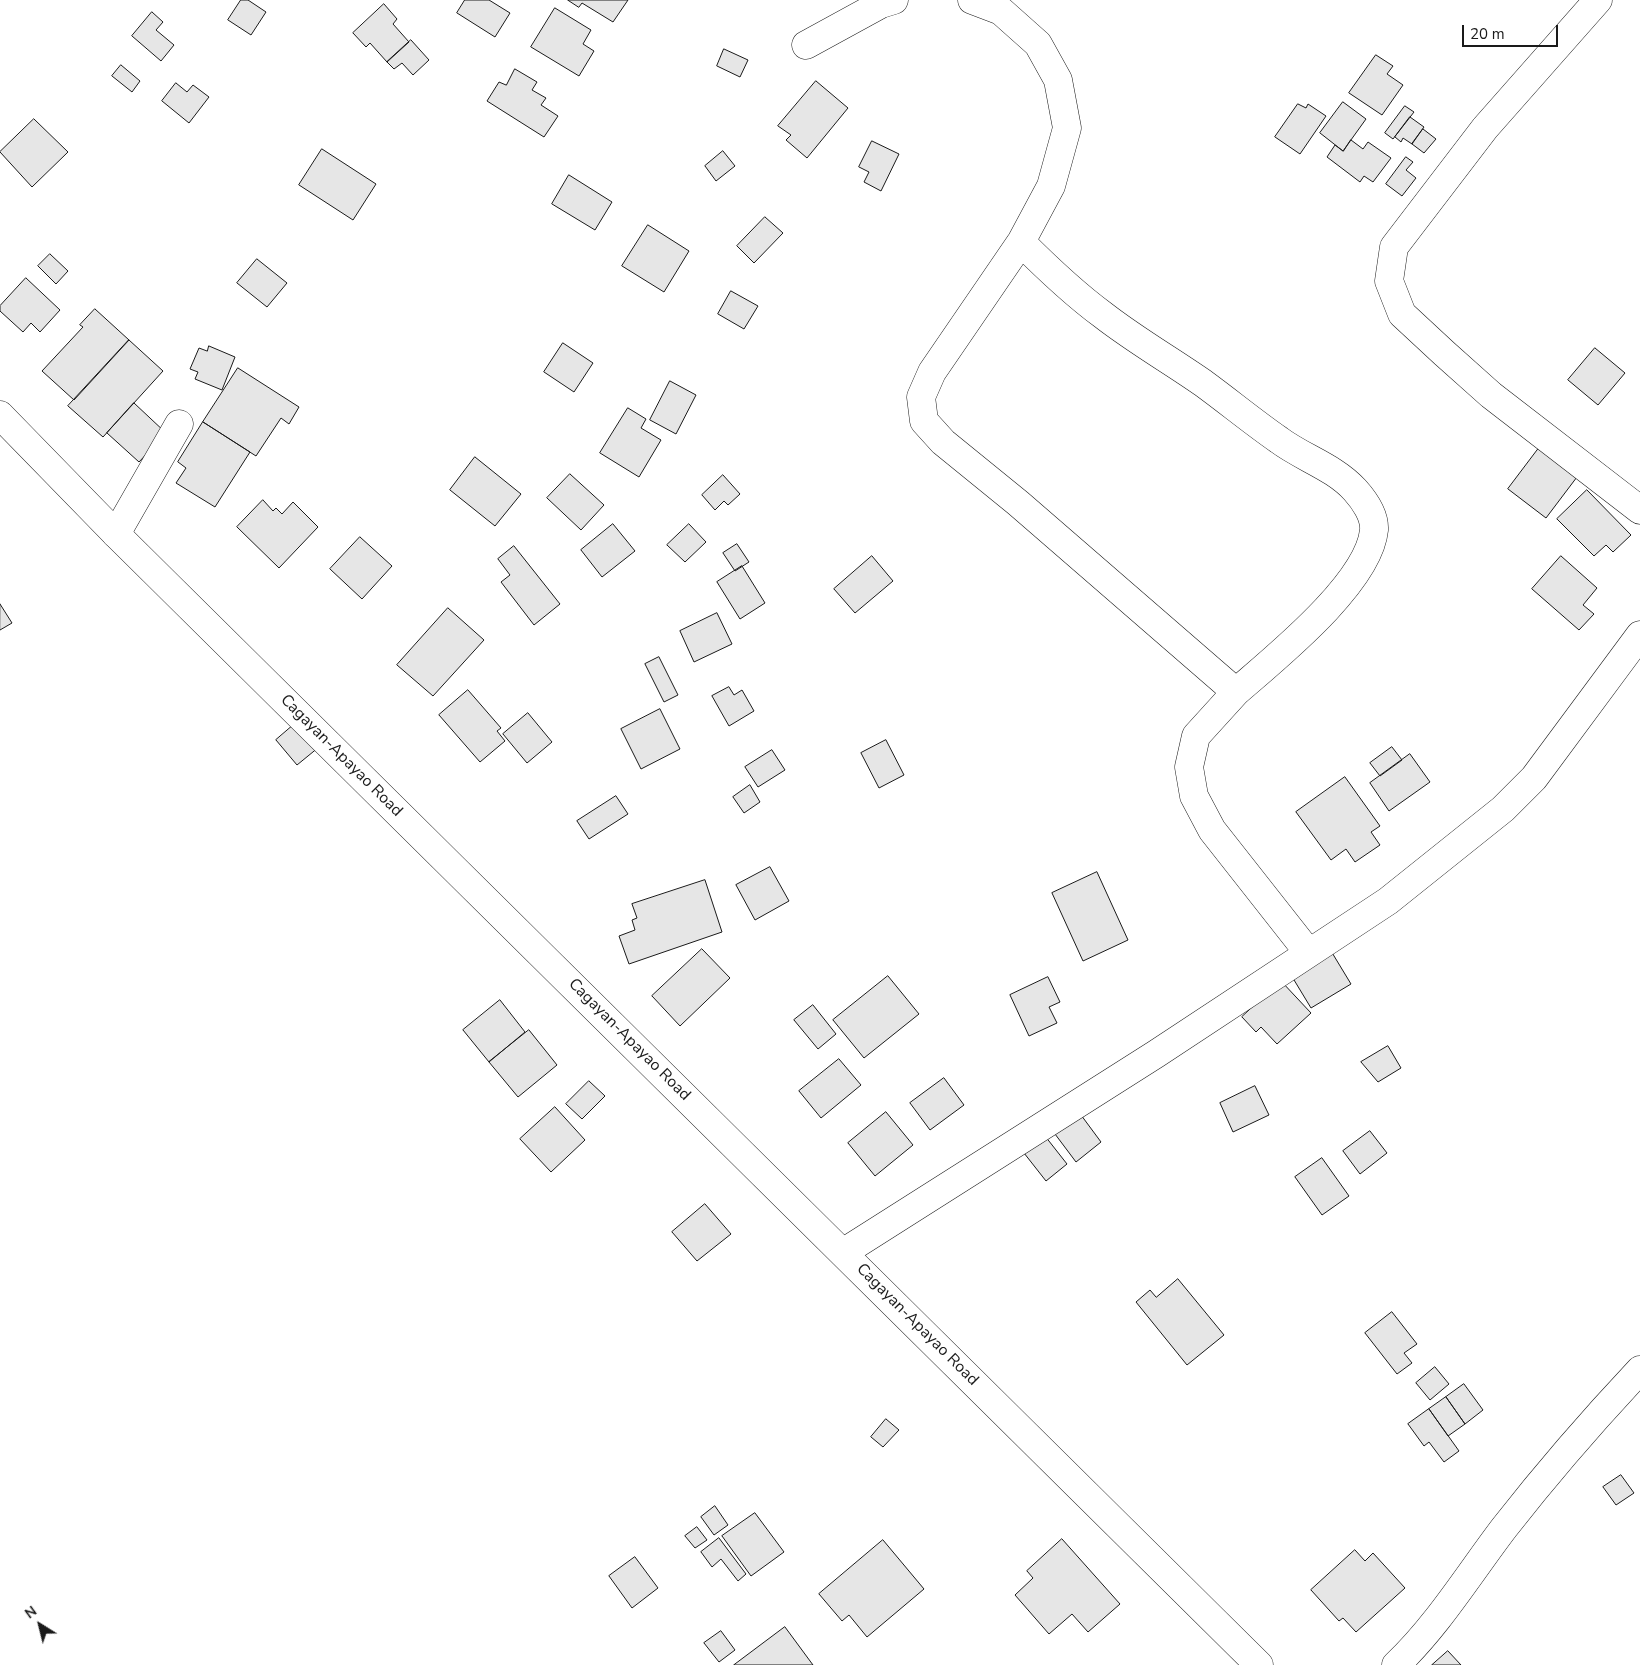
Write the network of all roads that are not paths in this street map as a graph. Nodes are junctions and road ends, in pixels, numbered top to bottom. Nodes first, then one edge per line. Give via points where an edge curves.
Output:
1 (894, 0) edge
2 (972, 0) edge
3 (1598, 0) edge
4 (806, 45) dead end
5 (1021, 242) junction
6 (179, 424) dead end
7 (3, 425) edge
8 (1640, 510) edge
9 (116, 534) junction
10 (1639, 641) edge
11 (1236, 692) junction
12 (1308, 952) junction
13 (844, 1252) junction
14 (1640, 1370) edge
15 (1259, 1665) edge
16 (1396, 1665) edge

1 - 4 street
2 - 5 street via 1001,11 1038,44 1060,89 1067,128 1051,186
3 - 8 street via 1485,128 1394,247 1389,281 1402,314 1444,353 1492,395
5 - 11 street via 932,372 921,397 924,422 943,442
5 - 11 street via 1066,286 1104,316 1204,384 1281,442 1320,462 1354,489 1369,510 1374,529 1369,551 1354,576 1286,648
6 - 9 street
7 - 9 street, Cagayan-Apayao Road
9 - 13 street, Cagayan-Apayao Road
10 - 12 street via 1534,778 1503,809 1388,901
11 - 12 street via 1196,736 1188,767 1194,796 1212,830
12 - 13 street via 1156,1054
13 - 15 street, Cagayan-Apayao Road
14 - 16 street via 1580,1433

